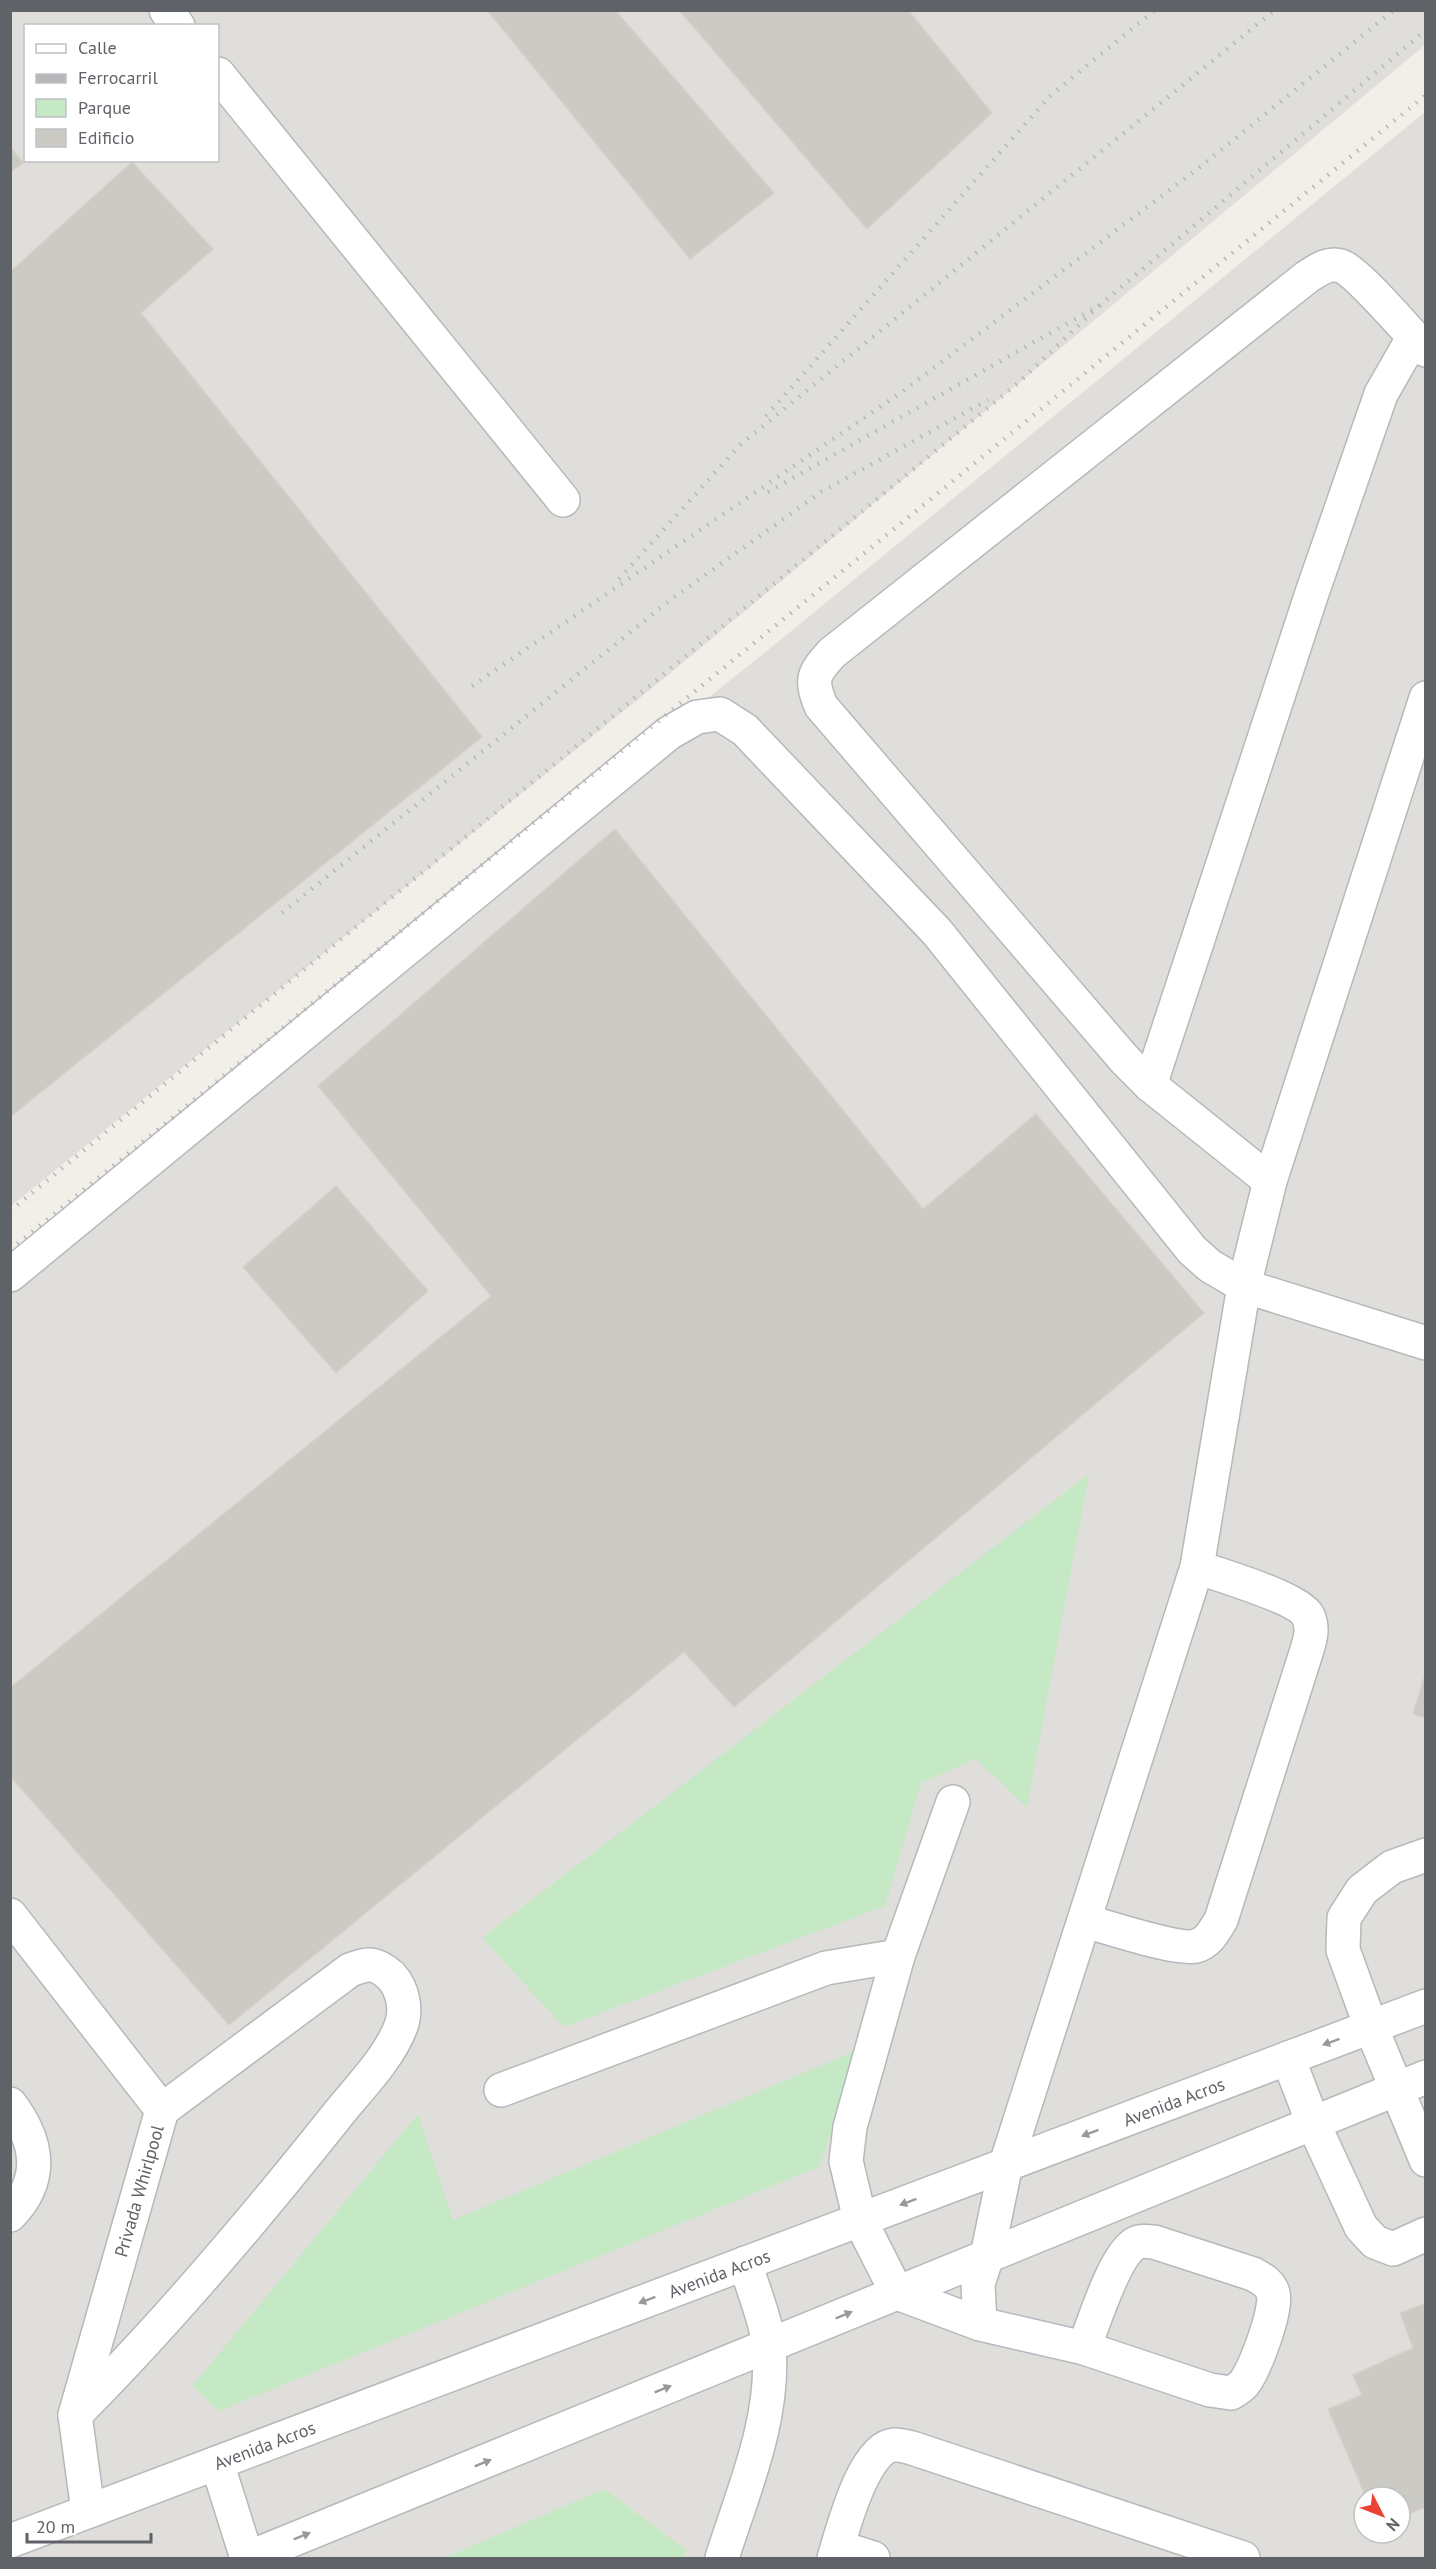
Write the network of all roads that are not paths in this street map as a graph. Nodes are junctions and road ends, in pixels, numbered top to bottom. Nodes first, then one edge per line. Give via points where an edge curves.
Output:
1 (166, 10) edge
2 (176, 24) edge
3 (219, 75) edge
4 (1419, 344) edge
5 (563, 500) dead end
6 (1425, 698) edge
7 (1150, 1085) junction
8 (1270, 1181) junction
9 (10, 1275) edge
10 (1244, 1286) junction
11 (1425, 1343) edge
12 (1197, 1567) junction
13 (953, 1802) dead end
14 (1425, 1855) edge
15 (10, 1915) edge
16 (1085, 1921) junction
17 (898, 1956) junction
18 (1425, 2006) edge
19 (1371, 2027) junction
20 (1288, 2058) junction
21 (1411, 2083) edge
22 (501, 2090) dead end
23 (10, 2104) edge
24 (162, 2110) junction
25 (1313, 2123) junction
26 (1425, 2160) edge
27 (1006, 2164) junction
28 (10, 2215) edge
29 (861, 2220) junction
30 (1425, 2234) edge
31 (987, 2256) junction
32 (745, 2263) junction
33 (897, 2293) junction
34 (980, 2324) junction
35 (770, 2346) junction
36 (1084, 2348) junction
37 (75, 2415) junction
38 (217, 2463) junction
39 (88, 2511) junction
40 (10, 2541) edge
41 (836, 2553) edge
42 (248, 2559) edge
43 (722, 2559) edge
44 (873, 2559) edge
45 (1243, 2559) edge

1 - 2 street
3 - 5 street
4 - 7 street via 1381,394
4 - 7 street via 1357,277 1342,266 1326,265 832,653 817,670 813,687 821,706
6 - 8 street
7 - 8 street
8 - 10 street
9 - 10 street via 669,733 697,717 720,714 745,730 937,932 1192,1250
10 - 11 street
10 - 12 street
12 - 16 street
12 - 16 street via 1293,1602 1307,1615 1312,1632 1306,1653 1221,1920 1210,1939 1194,1947 1174,1945
13 - 17 street
14 - 19 street via 1392,1867 1362,1890 1344,1918 1343,1950
15 - 24 street, Privada Whirlpool
16 - 27 street
17 - 22 street via 826,1968
17 - 29 street via 850,2127 846,2161
18 - 19 street, Avenida Acros
19 -> 20 street, Avenida Acros
19 - 21 street
20 - 25 street
20 -> 27 street, Avenida Acros
21 - 25 street
21 - 26 street
23 - 28 street via 28,2130 35,2157 30,2187
24 - 37 street, Privada Whirlpool
24 - 37 street via 350,1970 367,1964 381,1967 396,1981 404,2002 401,2025 390,2048 142,2348
25 - 30 street via 1361,2227 1375,2242 1393,2249
25 - 31 street
27 -> 29 street, Avenida Acros
27 - 31 street
29 - 32 street, Avenida Acros
29 - 33 street
31 - 33 street
31 - 34 street via 978,2284
32 - 35 street
32 -> 38 street, Avenida Acros
33 - 34 street
35 -> 33 street
34 - 36 street
42 -> 35 street
35 - 43 street via 769,2391 760,2438
36 - 36 street via 1210,2391 1230,2393 1244,2385 1252,2370 1273,2310 1274,2294 1254,2274 1154,2242 1138,2241 1125,2251 1116,2266
37 - 39 street, Privada Whirlpool
38 - 39 street, Avenida Acros
38 - 42 street
39 - 40 street, Avenida Acros
41 - 44 street
41 - 45 street via 863,2472 876,2453 892,2444

